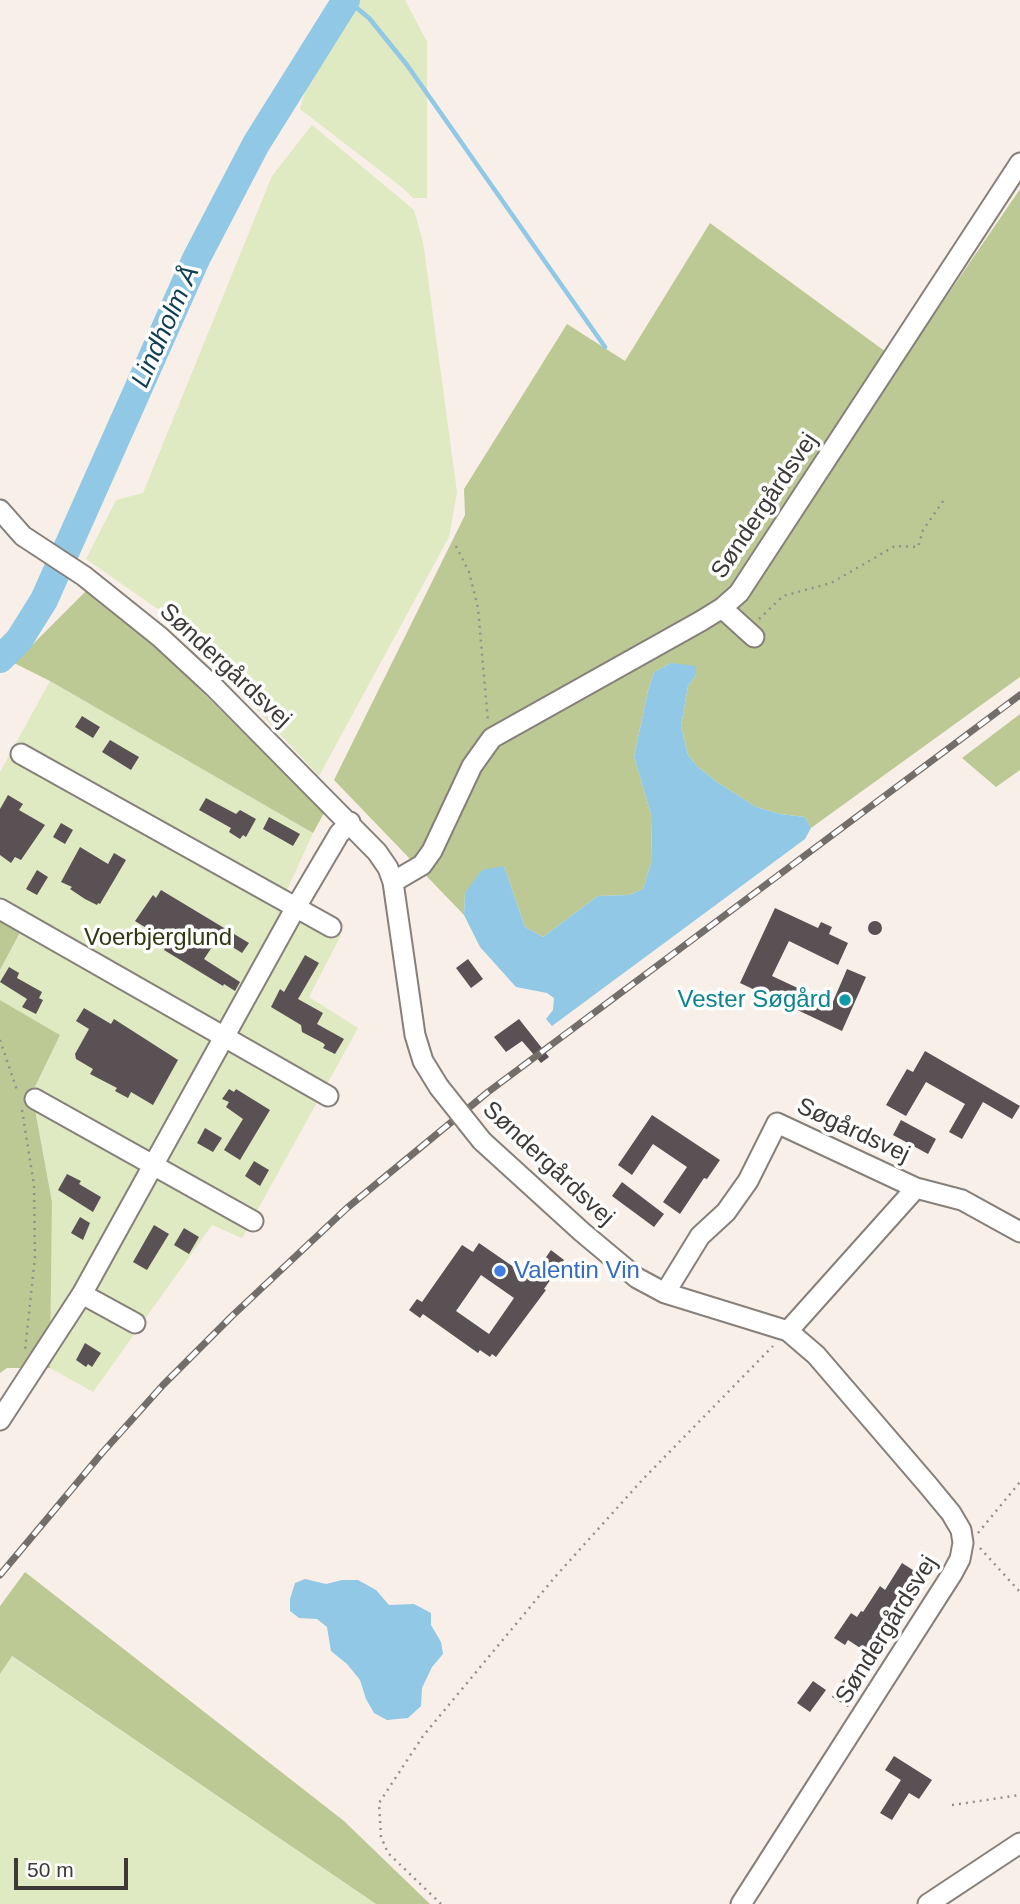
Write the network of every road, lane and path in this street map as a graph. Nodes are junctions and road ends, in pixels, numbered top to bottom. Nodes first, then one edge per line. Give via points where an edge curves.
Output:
1 (1020, 163) edge
2 (946, 497) dead end
3 (0, 510) edge
4 (456, 547) dead end
5 (722, 608) junction
6 (751, 634) joint
7 (492, 738) junction
8 (21, 754) dead end
9 (350, 822) junction
10 (393, 882) junction
11 (296, 907) junction
12 (0, 909) edge
13 (331, 927) dead end
14 (223, 1038) junction
15 (0, 1040) edge
16 (328, 1096) dead end
17 (25, 1101) junction
18 (152, 1164) junction
19 (916, 1188) junction
20 (253, 1221) dead end
21 (1020, 1232) edge
22 (665, 1293) junction
23 (82, 1294) junction
24 (135, 1323) dead end
25 (788, 1331) junction
26 (24, 1352) dead end
27 (0, 1420) edge
28 (1020, 1482) edge
29 (963, 1543) junction
30 (1020, 1592) edge
31 (1020, 1795) edge
32 (953, 1805) dead end
33 (1020, 1843) edge
34 (441, 1904) edge
35 (741, 1904) edge
36 (928, 1904) edge

1 - 5 street, Søndergårdsvej via 738,593
2 - 6 path via 923,530 918,547 895,546 831,583 783,596
3 - 9 street, Søndergårdsvej via 23,536 122,604 215,687
4 - 7 path via 469,572 478,608
5 - 6 street
5 - 7 street, Søndergårdsvej
7 - 10 street, Søndergårdsvej via 472,766 432,851 422,865
8 - 11 street
9 - 10 street, Søndergårdsvej via 377,852
9 - 11 street
10 - 22 street, Søndergårdsvej, bridge via 415,1035 423,1061 439,1087 482,1141 637,1278
11 - 13 street
11 - 14 street
12 - 14 street
14 - 16 street
14 - 18 street
15 - 17 path
17 - 18 street
17 - 26 path via 34,1185 34,1257
18 - 20 street
18 - 23 street
19 - 21 street, Søgårdsvej via 962,1200
19 - 22 street, Søgårdsvej via 777,1123 748,1181 726,1212 700,1236
19 - 25 street
22 - 25 street, Søndergårdsvej
23 - 24 street
23 - 27 street
25 - 29 street, Søndergårdsvej via 816,1355 928,1484 951,1513
25 - 34 path via 555,1577 423,1736 379,1803 381,1837 388,1853
28 - 29 path via 978,1534
29 - 30 path via 978,1546
29 - 35 street, Søndergårdsvej via 953,1574
31 - 32 path
33 - 36 street

